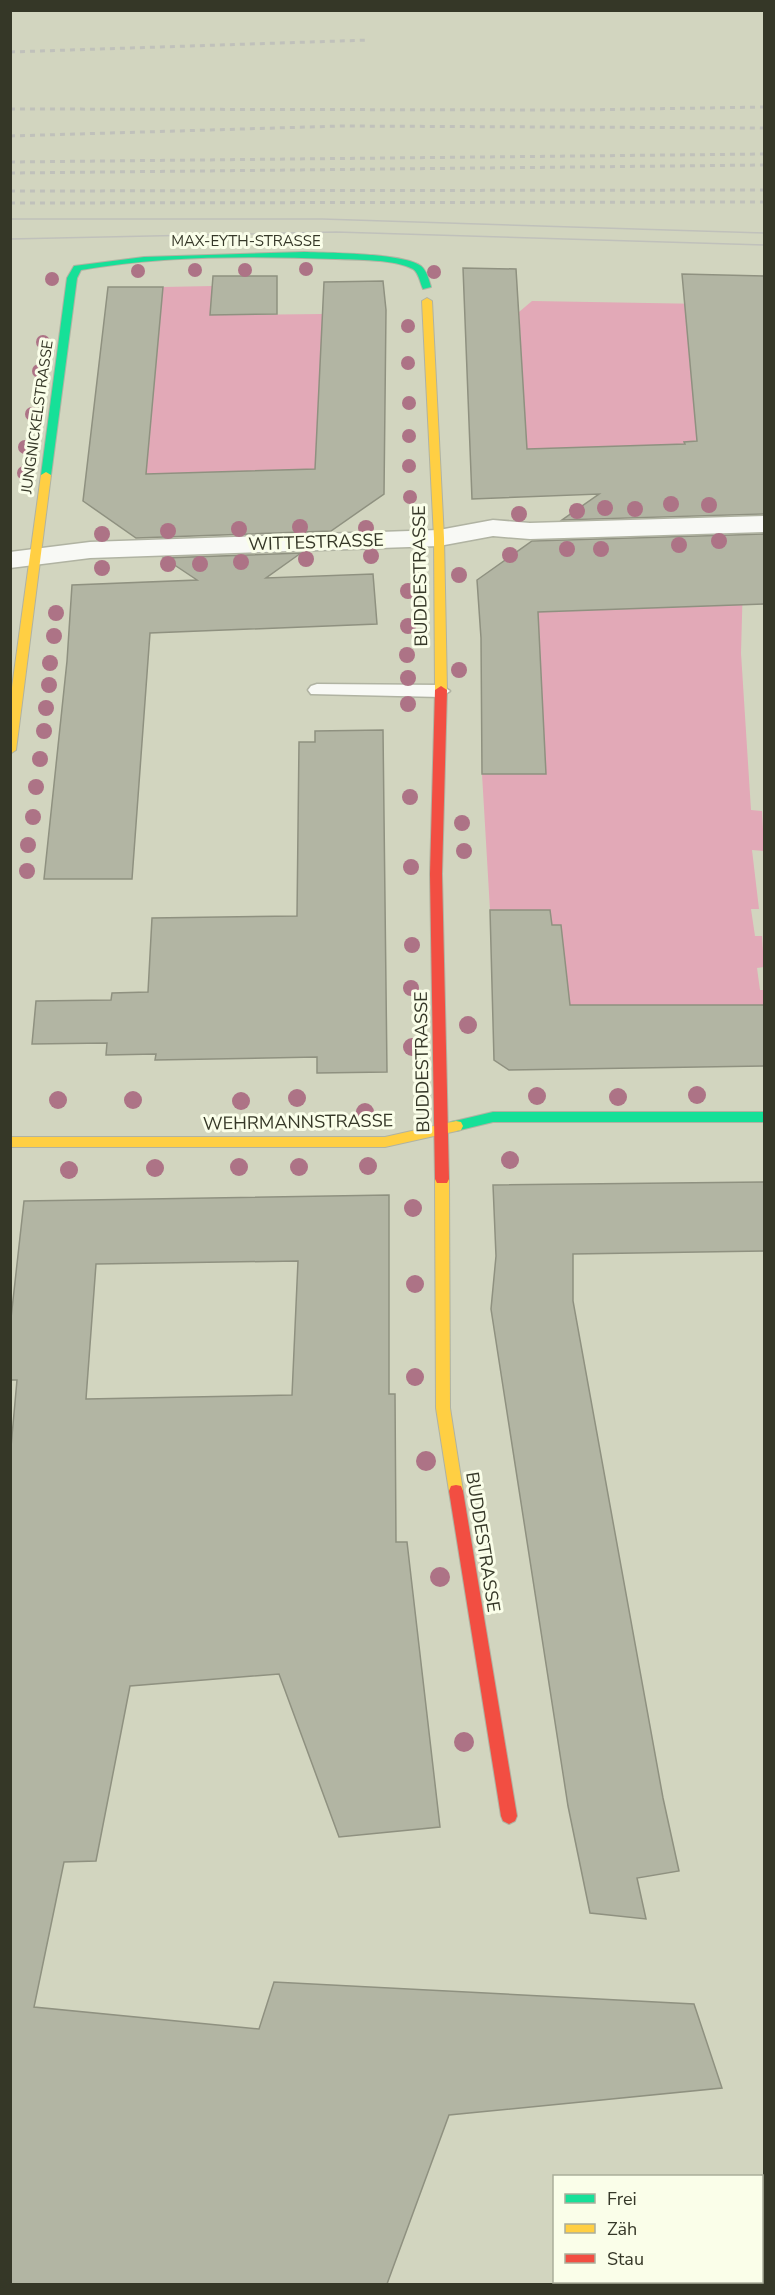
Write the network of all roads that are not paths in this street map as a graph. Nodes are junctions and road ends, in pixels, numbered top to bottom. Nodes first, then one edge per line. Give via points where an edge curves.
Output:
1 (415, 267) joint
2 (77, 268) joint
3 (765, 524) edge
4 (439, 538) junction
5 (23, 559) edge
6 (317, 690) dead end
7 (441, 691) junction
8 (10, 750) edge
9 (765, 1117) edge
10 (442, 1130) junction
11 (10, 1142) edge
12 (509, 1816) dead end

1 - 2 street, MAX-EYTH-STRASSE via 340,258 163,258 116,260
1 - 4 street, BUDDESTRASSE via 424,275 426,294
2 - 5 street, JUNGNICKELSTRASSE via 72,278
3 - 4 street, WITTESTRASSE via 531,531 493,528
4 - 5 street, WITTESTRASSE via 90,550
4 - 7 street, BUDDESTRASSE
5 - 8 street, JUNGNICKELSTRASSE
6 - 7 lane
7 - 10 street, BUDDESTRASSE via 436,874
9 - 10 street, WEHRMANNSTRASSE via 493,1117
10 - 11 street, WEHRMANNSTRASSE via 385,1143
10 - 12 street, BUDDESTRASSE via 443,1408

